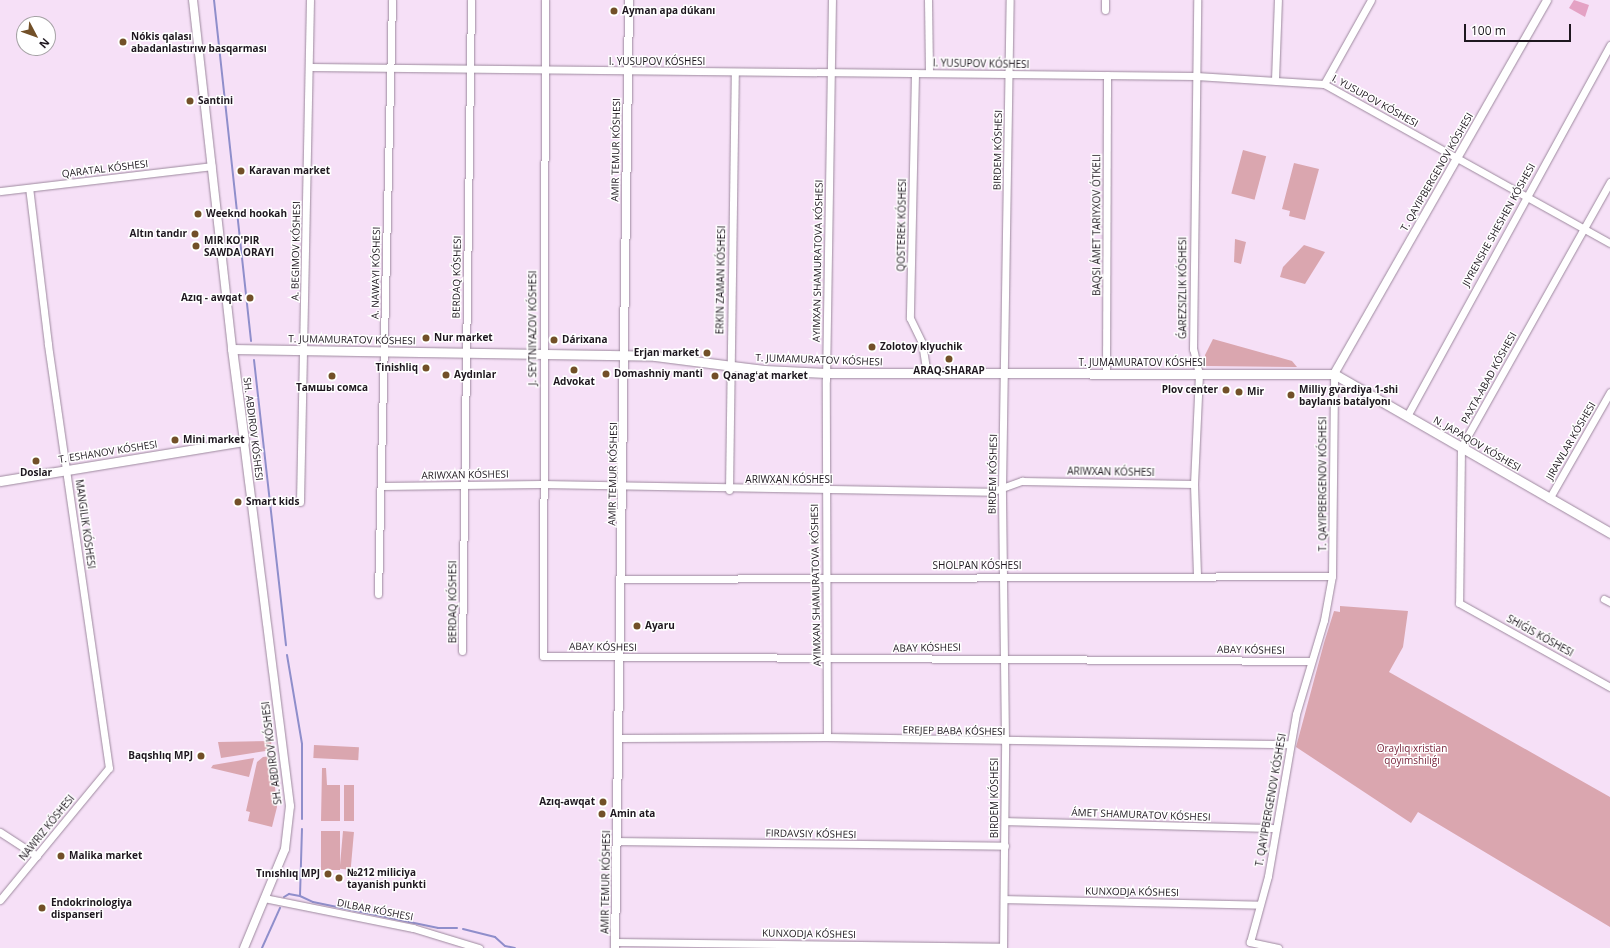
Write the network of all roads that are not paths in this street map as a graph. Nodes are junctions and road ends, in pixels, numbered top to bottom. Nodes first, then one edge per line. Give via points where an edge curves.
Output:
1 (194, 0) edge
2 (310, 0) edge
3 (392, 0) edge
4 (471, 0) edge
5 (545, 0) edge
6 (629, 0) edge
7 (832, 0) edge
8 (928, 0) edge
9 (1010, 0) edge
10 (1105, 0) edge
11 (1198, 0) edge
12 (1278, 0) edge
13 (1371, 0) edge
14 (1547, 0) edge
15 (1105, 10) dead end
16 (1610, 45) edge
17 (310, 67) junction
18 (392, 67) junction
19 (470, 69) junction
20 (543, 70) junction
21 (628, 72) junction
22 (735, 72) junction
23 (832, 72) junction
24 (915, 73) junction
25 (929, 74) junction
26 (1009, 74) junction
27 (1107, 75) junction
28 (1196, 76) junction
29 (1274, 80) junction
30 (1324, 84) junction
31 (1458, 157) junction
32 (212, 166) junction
33 (1610, 182) edge
34 (29, 188) junction
35 (0, 191) edge
36 (1525, 196) junction
37 (1584, 228) junction
38 (1610, 243) edge
39 (232, 349) junction
40 (304, 351) junction
41 (384, 351) junction
42 (466, 352) junction
43 (543, 354) junction
44 (624, 355) junction
45 (730, 365) junction
46 (826, 373) junction
47 (927, 373) junction
48 (1199, 374) junction
49 (1334, 374) junction
50 (1005, 375) junction
51 (1106, 375) junction
52 (1610, 392) edge
53 (1407, 416) junction
54 (244, 441) junction
55 (1461, 448) junction
56 (68, 469) junction
57 (0, 481) edge
58 (463, 484) junction
59 (541, 484) junction
60 (1194, 484) junction
61 (381, 486) junction
62 (623, 488) junction
63 (1002, 488) junction
64 (729, 490) junction
65 (825, 490) junction
66 (1549, 499) junction
67 (300, 502) dead end
68 (1610, 533) edge
69 (1003, 575) junction
70 (1197, 575) junction
71 (1332, 576) junction
72 (828, 577) junction
73 (622, 579) junction
74 (378, 594) dead end
75 (462, 651) dead end
76 (543, 656) joint
77 (1003, 657) junction
78 (620, 658) junction
79 (827, 659) junction
80 (1311, 661) junction
81 (1610, 687) edge
82 (827, 737) junction
83 (619, 738) junction
84 (1005, 742) junction
85 (1290, 744) junction
86 (1005, 821) junction
87 (1276, 828) junction
88 (0, 832) edge
89 (617, 841) junction
90 (1005, 846) junction
91 (37, 856) junction
92 (264, 898) junction
93 (1004, 899) junction
94 (0, 900) edge
95 (1258, 905) junction
96 (615, 945) edge
97 (1003, 947) edge
98 (244, 948) edge
99 (479, 948) edge
100 (1278, 948) edge

1 - 32 street, SH. ABDIROV KÓSHESI
2 - 17 street, A. BEGIMOV KÓSHESI
3 - 18 street
4 - 19 street, BERDAQ KÓSHESI
5 - 20 street, J. SEYTNIYAZOV KÓSHESI
6 - 21 street, AMIR TEMUR KÓSHESI
7 - 23 street
8 - 25 street
9 - 26 street, BIRDEM KÓSHESI
10 - 15 street
11 - 28 street, ǴAREZSIZLIK KÓSHESI
12 - 29 street
13 - 30 street
14 - 31 street
16 - 36 street, JIYRENSHE SHESHEN KÓSHESI
17 - 18 street, I. YUSUPOV KÓSHESI
17 - 40 street, A. BEGIMOV KÓSHESI
18 - 19 street, I. YUSUPOV KÓSHESI
18 - 41 street
19 - 20 street, I. YUSUPOV KÓSHESI
19 - 42 street, BERDAQ KÓSHESI
20 - 21 street, I. YUSUPOV KÓSHESI
20 - 43 street, J. SEYTNIYAZOV KÓSHESI
21 - 22 street, I. YUSUPOV KÓSHESI
21 - 44 street, AMIR TEMUR KÓSHESI
22 - 23 street, I. YUSUPOV KÓSHESI
22 - 45 street, ERKIN ZAMAN KÓSHESI
23 - 24 street, I. YUSUPOV KÓSHESI
23 - 46 street
24 - 25 street, I. YUSUPOV KÓSHESI
24 - 47 street, QOSTEREK KÓSHESI via 910,318 922,343
25 - 26 street, I. YUSUPOV KÓSHESI
26 - 27 street, I. YUSUPOV KÓSHESI
26 - 50 street, BIRDEM KÓSHESI
27 - 28 street, I. YUSUPOV KÓSHESI
27 - 51 street
28 - 29 street, I. YUSUPOV KÓSHESI
28 - 48 street, ǴAREZSIZLIK KÓSHESI via 1193,349
29 - 30 street, I. YUSUPOV KÓSHESI
30 - 31 street, I. YUSUPOV KÓSHESI
31 - 36 street, I. YUSUPOV KÓSHESI
31 - 49 street
32 - 34 street, QARATAL KÓSHESI
32 - 39 street, SH. ABDIROV KÓSHESI
33 - 37 street, PAXTA-ABAD KÓSHESI
34 - 35 street, QARATAL KÓSHESI
34 - 56 street, MANGILIK KÓSHESI via 48,344
36 - 37 street, I. YUSUPOV KÓSHESI
36 - 53 street, JIYRENSHE SHESHEN KÓSHESI
37 - 38 street, I. YUSUPOV KÓSHESI
37 - 55 street, PAXTA-ABAD KÓSHESI
39 - 40 main road, T. JUMAMURATOV KÓSHESI
39 - 54 main road, SH. ABDIROV KÓSHESI
40 - 41 main road, T. JUMAMURATOV KÓSHESI
40 - 67 street, A. BEGIMOV KÓSHESI
41 - 42 main road, T. JUMAMURATOV KÓSHESI
41 - 61 street
42 - 43 main road, T. JUMAMURATOV KÓSHESI
42 - 58 street, BERDAQ KÓSHESI
43 - 44 main road, T. JUMAMURATOV KÓSHESI
43 - 59 street, J. SEYTNIYAZOV KÓSHESI
44 - 45 main road, T. JUMAMURATOV KÓSHESI
44 - 62 street, AMIR TEMUR KÓSHESI
45 - 46 main road, T. JUMAMURATOV KÓSHESI
45 - 64 street, ERKIN ZAMAN KÓSHESI
46 - 47 main road, T. JUMAMURATOV KÓSHESI
46 - 65 street
47 - 50 main road, T. JUMAMURATOV KÓSHESI
48 - 49 main road, T. JUMAMURATOV KÓSHESI
48 - 51 main road, T. JUMAMURATOV KÓSHESI
48 - 60 street, ǴAREZSIZLIK KÓSHESI
49 - 53 main road, N. JAPAQOV KÓSHESI
49 - 71 street
50 - 51 main road, T. JUMAMURATOV KÓSHESI
50 - 63 street, BIRDEM KÓSHESI
52 - 66 street
53 - 55 main road, N. JAPAQOV KÓSHESI
54 - 56 main road, T. ESHANOV KÓSHESI
54 - 92 street, SH. ABDIROV KÓSHESI via 290,806 285,849
55 - 66 main road, N. JAPAQOV KÓSHESI
55 - 81 street, PAXTA-ABAD KÓSHESI via 1460,603
56 - 57 main road, T. ESHANOV KÓSHESI
56 - 91 street, MANGILIK KÓSHESI via 109,768
58 - 59 street
58 - 61 street
58 - 75 street, BERDAQ KÓSHESI
59 - 62 street
59 - 76 street, J. SEYTNIYAZOV KÓSHESI
60 - 63 street via 1022,481
60 - 70 street, ǴAREZSIZLIK KÓSHESI
61 - 74 street
62 - 64 street
62 - 73 street, AMIR TEMUR KÓSHESI
63 - 65 street via 991,492
63 - 69 street, BIRDEM KÓSHESI
64 - 65 street
65 - 72 street
66 - 68 main road, N. JAPAQOV KÓSHESI
69 - 70 street, SHOLPAN KÓSHESI
69 - 72 street, SHOLPAN KÓSHESI
69 - 77 street, BIRDEM KÓSHESI
70 - 71 street, SHOLPAN KÓSHESI
71 - 80 street via 1324,620
72 - 73 street, SHOLPAN KÓSHESI
72 - 79 street
73 - 78 street, AMIR TEMUR KÓSHESI
76 - 78 street, ABAY KÓSHESI
77 - 79 street, ABAY KÓSHESI
77 - 80 street, ABAY KÓSHESI
77 - 84 street, BIRDEM KÓSHESI
78 - 79 street, ABAY KÓSHESI
78 - 83 street, AMIR TEMUR KÓSHESI
79 - 82 street
80 - 85 street
82 - 83 street, EREJEP BABA KÓSHESI
82 - 84 street, EREJEP BABA KÓSHESI
83 - 89 street, AMIR TEMUR KÓSHESI
84 - 85 street, EREJEP BABA KÓSHESI
84 - 86 street, BIRDEM KÓSHESI
85 - 87 street
86 - 87 street, ÁMET SHAMURATOV KÓSHESI
86 - 90 street, BIRDEM KÓSHESI
87 - 95 street via 1268,876
88 - 91 street
89 - 90 street, FIRDAVSIY KÓSHESI
89 - 96 street, AMIR TEMUR KÓSHESI
90 - 93 street, BIRDEM KÓSHESI
91 - 94 street
92 - 98 street, SH. ABDIROV KÓSHESI
92 - 99 street, DILBAR KÓSHESI via 413,928
93 - 95 street, KUNXODJA KÓSHESI
93 - 97 street, BIRDEM KÓSHESI
95 - 100 street via 1250,942
96 - 97 street, KUNXODJA KÓSHESI

